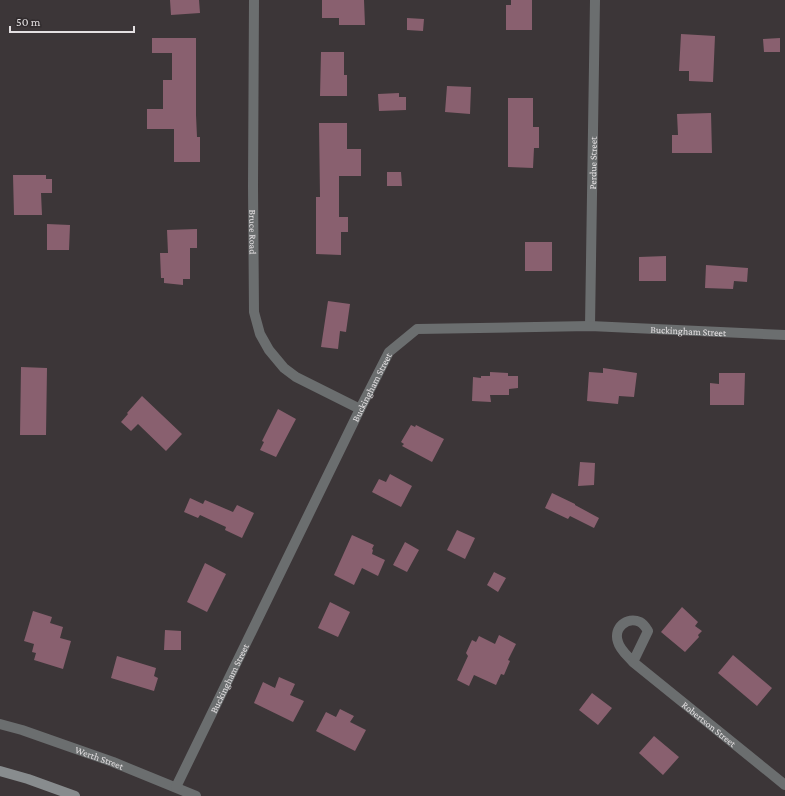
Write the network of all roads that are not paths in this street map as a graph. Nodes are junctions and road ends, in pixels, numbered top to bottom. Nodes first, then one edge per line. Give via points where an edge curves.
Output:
1 (254, 0) edge
2 (595, 0) edge
3 (590, 326) junction
4 (785, 335) edge
5 (360, 409) junction
6 (633, 662) dead end
7 (0, 724) edge
8 (0, 771) edge
9 (785, 785) edge
10 (176, 787) junction
11 (75, 796) edge
12 (196, 796) edge

1 - 5 street, Bruce Road via 254,312 260,334 284,368 296,377
2 - 3 street, Perdue Street
3 - 4 street, Buckingham Street
3 - 5 street, Buckingham Street via 416,328 389,352
5 - 10 street, Buckingham Street
6 - 9 street, Robertson Street
7 - 10 street, Werth Street via 114,762
8 - 11 main road
10 - 12 street, Werth Street

